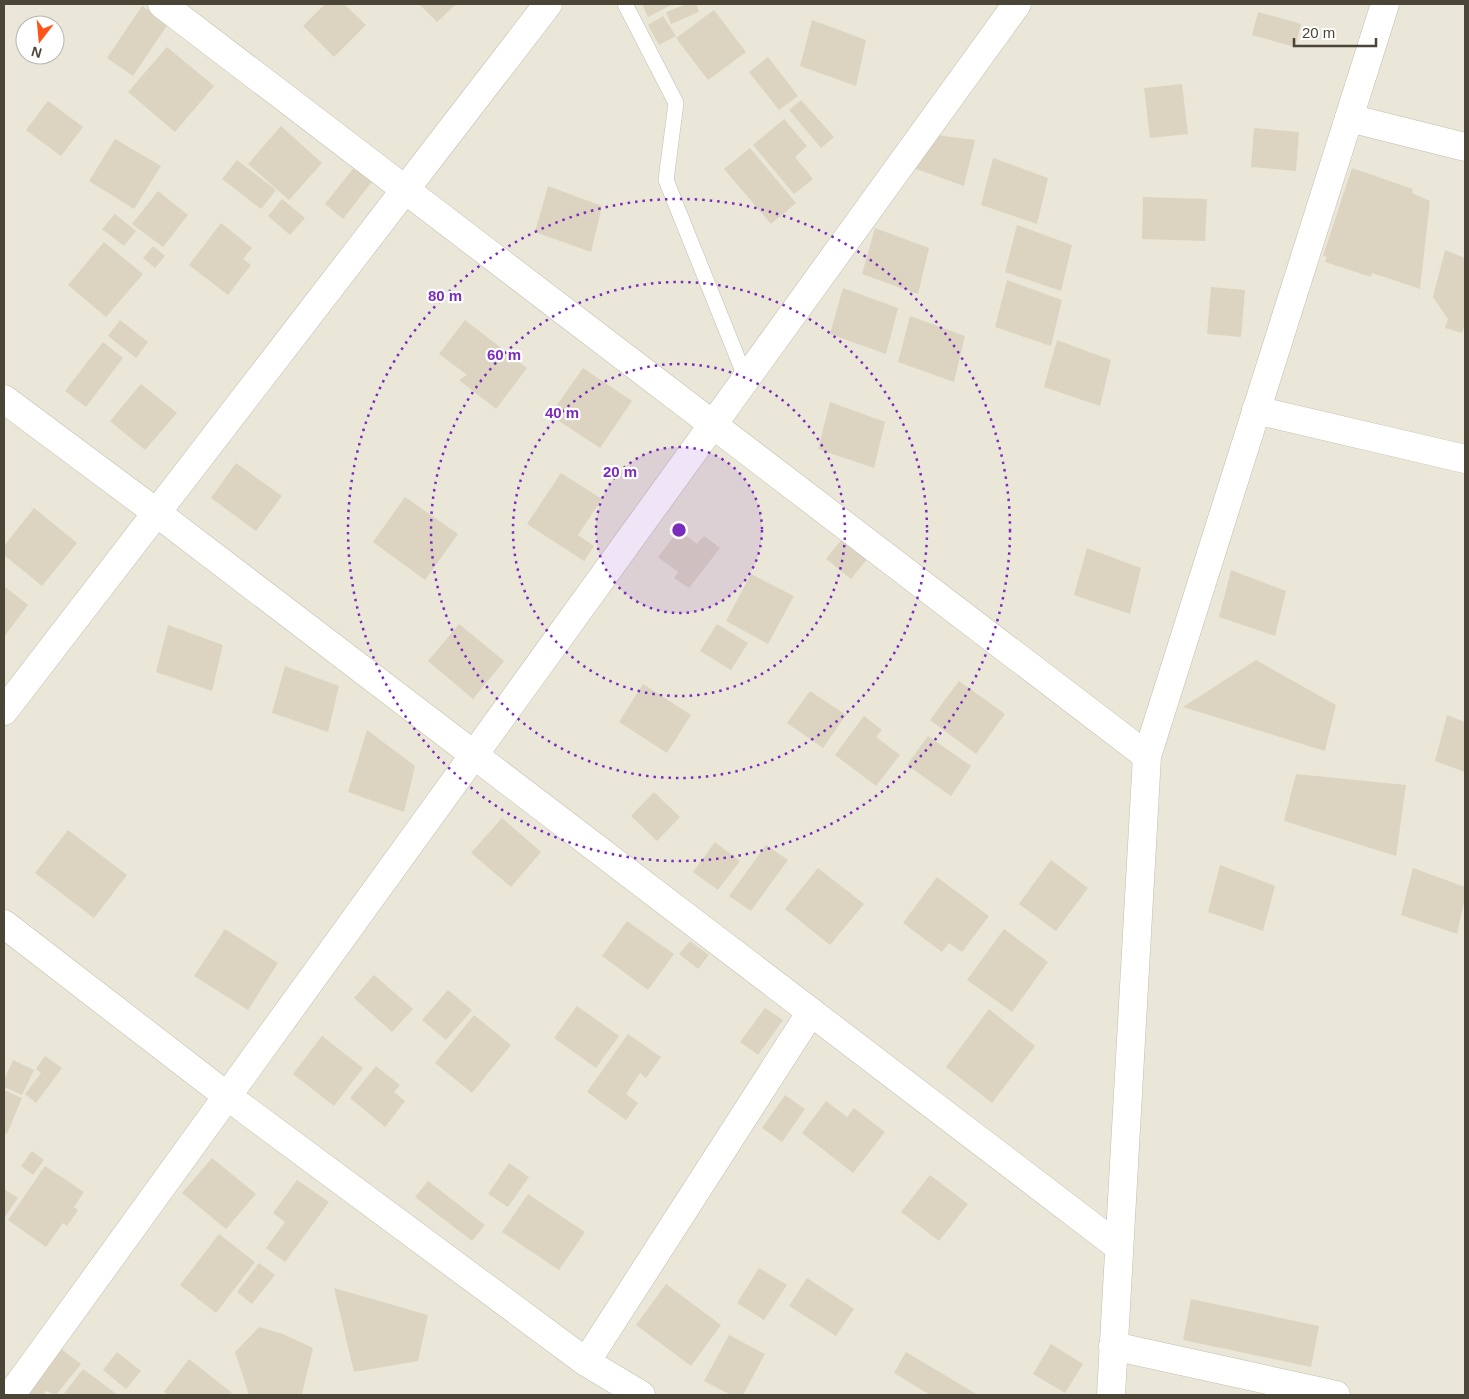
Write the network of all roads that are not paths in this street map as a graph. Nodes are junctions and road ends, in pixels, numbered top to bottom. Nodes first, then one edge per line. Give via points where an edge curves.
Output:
1 (162, 4) edge
2 (548, 4) edge
3 (625, 4) edge
4 (1017, 4) edge
5 (1385, 4) edge
6 (1349, 118) junction
7 (1465, 147) edge
8 (405, 190) junction
9 (746, 379) junction
10 (4, 399) edge
11 (1256, 410) junction
12 (713, 425) junction
13 (1465, 459) edge
14 (157, 513) junction
15 (4, 711) edge
16 (474, 755) junction
17 (1147, 756) junction
18 (4, 924) edge
19 (811, 1012) junction
20 (227, 1096) junction
21 (1119, 1247) junction
22 (1113, 1346) junction
23 (586, 1362) junction
24 (11, 1395) edge
25 (641, 1395) edge
26 (1111, 1395) edge
27 (1336, 1395) edge

1 - 8 street
2 - 8 street
3 - 9 lane via 676,103 666,180
4 - 9 street
5 - 6 street
6 - 7 street
6 - 11 street
8 - 12 street
8 - 14 street
9 - 12 street
10 - 14 street
11 - 13 street
11 - 17 street
12 - 16 street
12 - 17 street
14 - 15 street
14 - 16 street
16 - 19 street
16 - 20 street
17 - 21 street
18 - 20 street
19 - 21 street
19 - 23 street
20 - 23 street
20 - 24 street
21 - 22 street
22 - 26 street
22 - 27 street
23 - 25 street

